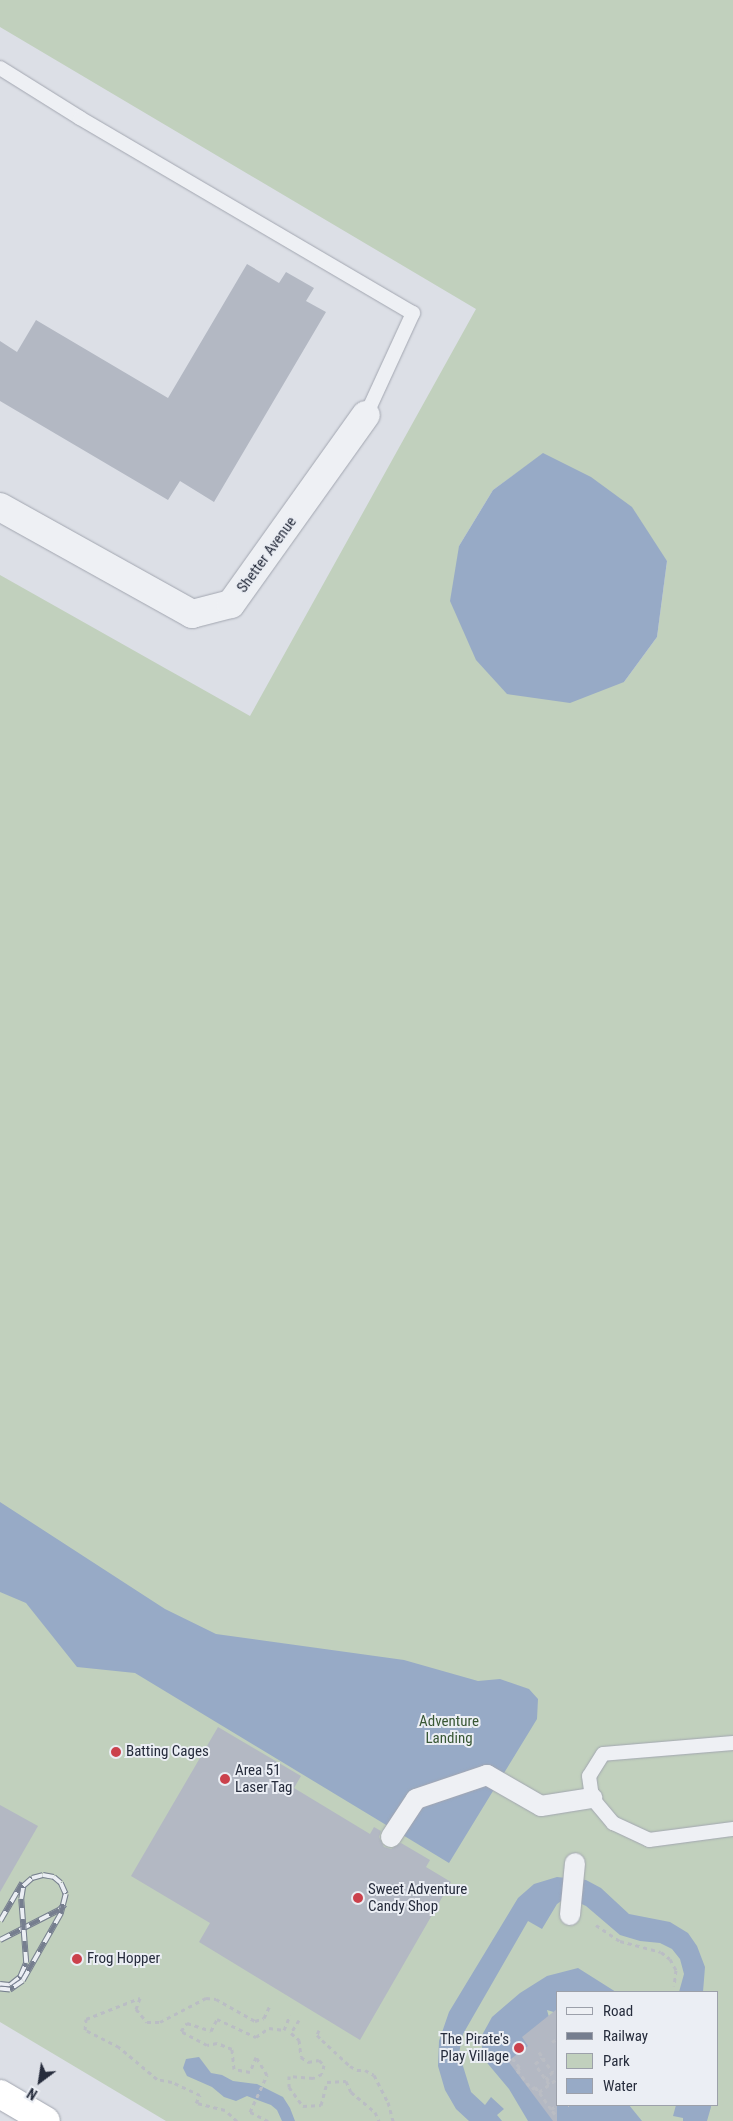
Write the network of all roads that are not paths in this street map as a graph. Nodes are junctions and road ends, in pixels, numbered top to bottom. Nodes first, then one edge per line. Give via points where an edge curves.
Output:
1 (0, 68) edge
2 (366, 416) joint
3 (0, 508) edge
4 (733, 1742) edge
5 (592, 1798) junction
6 (733, 1829) edge
7 (391, 1837) dead end
8 (576, 1863) dead end
9 (570, 1915) dead end
10 (0, 2094) edge
11 (46, 2121) edge

1 - 2 lane via 413,313
2 - 3 street, Shetter Avenue via 231,604 224,606 192,614
4 - 5 lane via 603,1754 589,1776
5 - 6 lane via 613,1823 649,1840
5 - 7 street via 541,1806 487,1775 416,1799
8 - 9 street
10 - 11 highway

